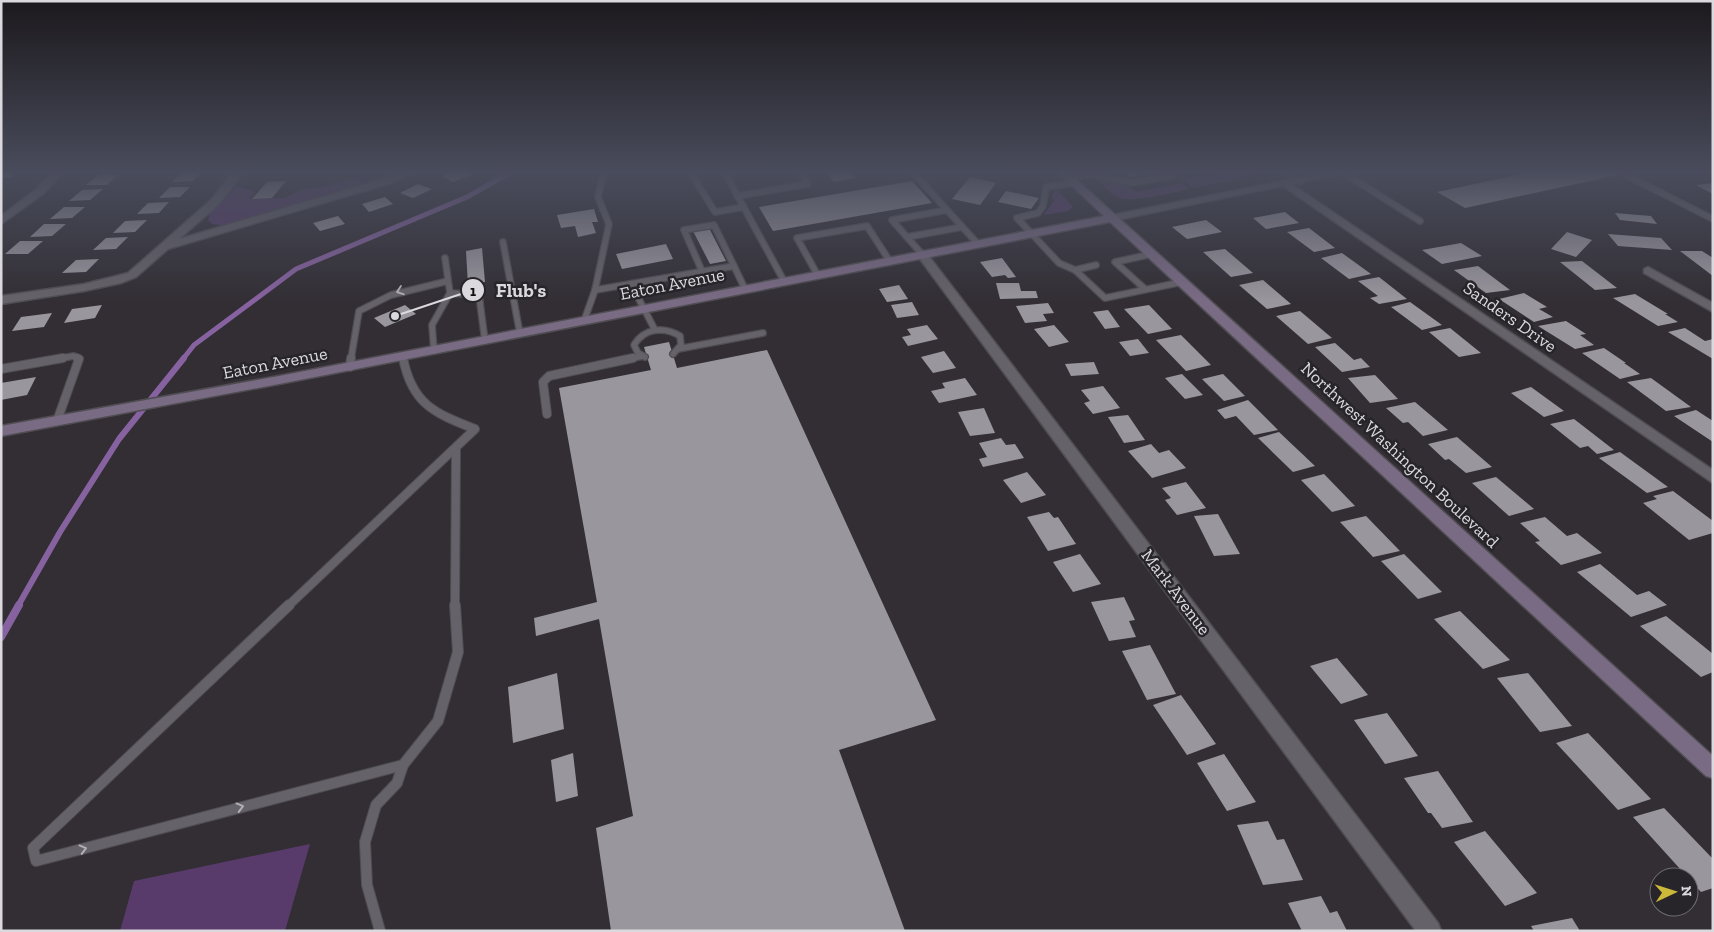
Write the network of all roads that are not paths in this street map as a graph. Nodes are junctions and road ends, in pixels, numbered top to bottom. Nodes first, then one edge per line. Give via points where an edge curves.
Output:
1 (201, 214) edge
2 (274, 214) edge
3 (605, 214) edge
4 (748, 214) edge
5 (922, 214) edge
6 (951, 214) edge
7 (1032, 214) edge
8 (1108, 214) edge
9 (1127, 214) edge
10 (1337, 214) edge
11 (1410, 214) edge
12 (1112, 218) junction
13 (1420, 221) dead end
14 (962, 228) junction
15 (1032, 233) junction
16 (907, 237) junction
17 (697, 239) dead end
18 (688, 241) junction
19 (503, 242) dead end
20 (977, 243) junction
21 (164, 247) junction
22 (701, 247) dead end
23 (692, 249) junction
24 (921, 254) junction
25 (1152, 254) junction
26 (706, 257) dead end
27 (445, 258) dead end
28 (696, 259) junction
29 (890, 260) junction
30 (734, 266) junction
31 (1096, 266) dead end
32 (1075, 270) junction
33 (702, 271) junction
34 (1648, 271) dead end
35 (817, 274) junction
36 (448, 281) junction
37 (784, 281) junction
38 (1182, 282) junction
39 (631, 284) junction
40 (745, 289) junction
41 (1145, 289) junction
42 (595, 290) junction
43 (450, 293) junction
44 (1, 300) edge
45 (1713, 308) edge
46 (643, 309) junction
47 (584, 321) junction
48 (655, 330) junction
49 (762, 333) dead end
50 (520, 334) junction
51 (485, 341) junction
52 (434, 351) junction
53 (403, 357) junction
54 (350, 367) junction
55 (1, 369) edge
56 (547, 414) dead end
57 (57, 421) junction
58 (1, 431) edge
59 (456, 448) junction
60 (1713, 478) edge
61 (403, 765) junction
62 (1713, 769) edge
63 (380, 931) edge
64 (1430, 931) edge

1 - 21 street
2 - 21 street
3 - 42 lane via 609,224
4 - 37 lane
5 - 16 lane via 892,220
6 - 14 lane
7 - 15 lane via 1017,218
8 - 12 main road, Northwest Washington Boulevard
9 - 12 street, Eaton Avenue
10 - 60 street, Sanders Drive
11 - 13 lane
12 - 15 main road, Eaton Avenue
12 - 25 main road, Northwest Washington Boulevard
14 - 16 lane
14 - 20 lane
15 - 20 main road, Eaton Avenue
15 - 32 lane via 1060,263
16 - 24 lane
17 - 18 lane
18 - 23 lane
18 - 30 lane via 684,230 714,225 716,236
19 - 50 lane
20 - 24 main road, Eaton Avenue
21 - 44 street via 132,274 115,281
22 - 23 lane
23 - 28 lane
24 - 29 main road, Eaton Avenue
24 - 64 street, Mark Avenue
25 - 38 main road, Northwest Washington Boulevard
25 - 41 lane via 1112,262
26 - 28 lane
27 - 36 lane
28 - 33 lane
29 - 35 main road, Eaton Avenue
29 - 35 lane via 866,226 797,238
30 - 33 lane
30 - 40 lane
31 - 32 lane
32 - 41 lane via 1105,298
33 - 39 lane
34 - 45 street
35 - 37 main road, Eaton Avenue
36 - 43 lane
36 -> 54 lane via 407,289 359,311
37 - 40 main road, Eaton Avenue
38 - 41 lane
38 - 62 main road, Northwest Washington Boulevard
39 - 42 lane
39 - 46 lane
40 - 46 main road, Eaton Avenue
42 - 47 lane
43 - 51 lane via 479,295
43 - 52 lane via 432,325
46 - 47 main road, Eaton Avenue
46 - 48 lane
47 - 50 main road, Eaton Avenue
48 - 49 lane via 670,331 680,336 682,345 676,352
48 - 56 lane via 636,340 634,349 645,357 549,376 543,382
50 - 51 main road, Eaton Avenue
51 - 52 main road, Eaton Avenue
52 - 53 main road, Eaton Avenue
53 - 54 main road, Eaton Avenue
53 - 59 lane via 406,378 422,402 437,414 474,430
54 - 57 main road, Eaton Avenue
55 - 57 lane via 74,356 80,359
57 - 58 main road, Eaton Avenue
59 - 61 lane via 454,584 458,652 438,722
59 -> 61 lane via 33,848 36,861
61 - 63 lane via 397,783 376,805 365,842 367,886

